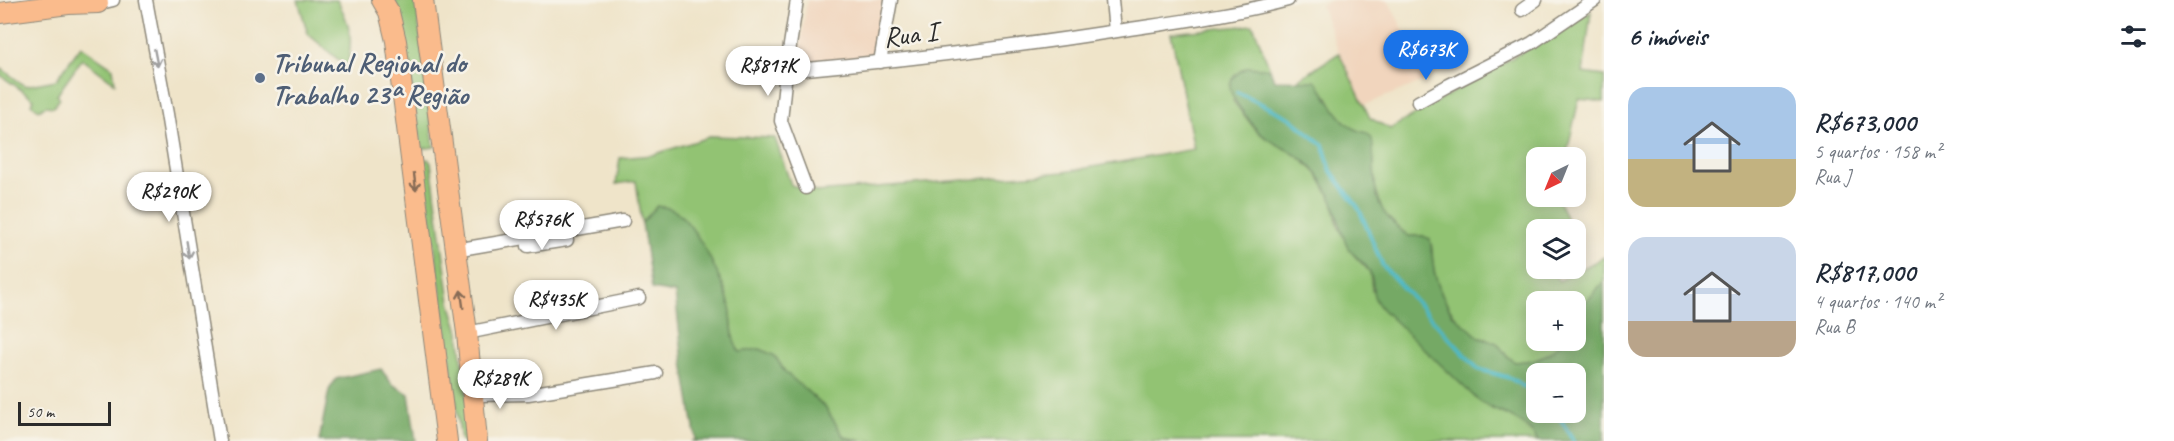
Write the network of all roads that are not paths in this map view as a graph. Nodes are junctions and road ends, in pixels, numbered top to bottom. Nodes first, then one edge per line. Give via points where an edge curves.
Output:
1 (45, 0) edge
2 (146, 0) edge
3 (382, 0) edge
4 (423, 0) edge
5 (797, 0) edge
6 (891, 0) edge
7 (1112, 0) edge
8 (1288, 0) edge
9 (1536, 0) edge
10 (1595, 0) edge
11 (106, 2) edge
12 (1243, 6) edge
13 (1522, 10) dead end
14 (0, 11) edge
15 (0, 23) edge
16 (1115, 31) junction
17 (880, 62) junction
18 (786, 71) junction
19 (1418, 102) dead end
20 (443, 148) junction
21 (411, 154) junction
22 (806, 188) dead end
23 (623, 221) dead end
24 (567, 240) dead end
25 (455, 254) junction
26 (639, 298) dead end
27 (467, 333) junction
28 (656, 373) dead end
29 (472, 395) junction
30 (220, 441) edge
31 (447, 441) edge
32 (477, 441) edge

1 - 14 main road
2 -> 30 street
3 - 21 main road via 396,41
4 - 20 main road
5 - 18 street
6 - 17 street
7 - 16 street
8 - 12 street, Rua I
9 - 13 street
10 - 19 street via 1532,43
11 - 14 main road
11 - 15 street
12 - 16 street, Rua I
16 - 17 street, Rua I
17 - 18 street, Rua I
18 - 22 street via 781,121
20 - 21 main road
20 - 25 main road
21 -> 31 main road
23 - 25 street
24 - 25 street
27 -> 25 main road
26 - 27 street
27 - 29 main road
28 - 29 street via 528,394
29 - 32 main road

